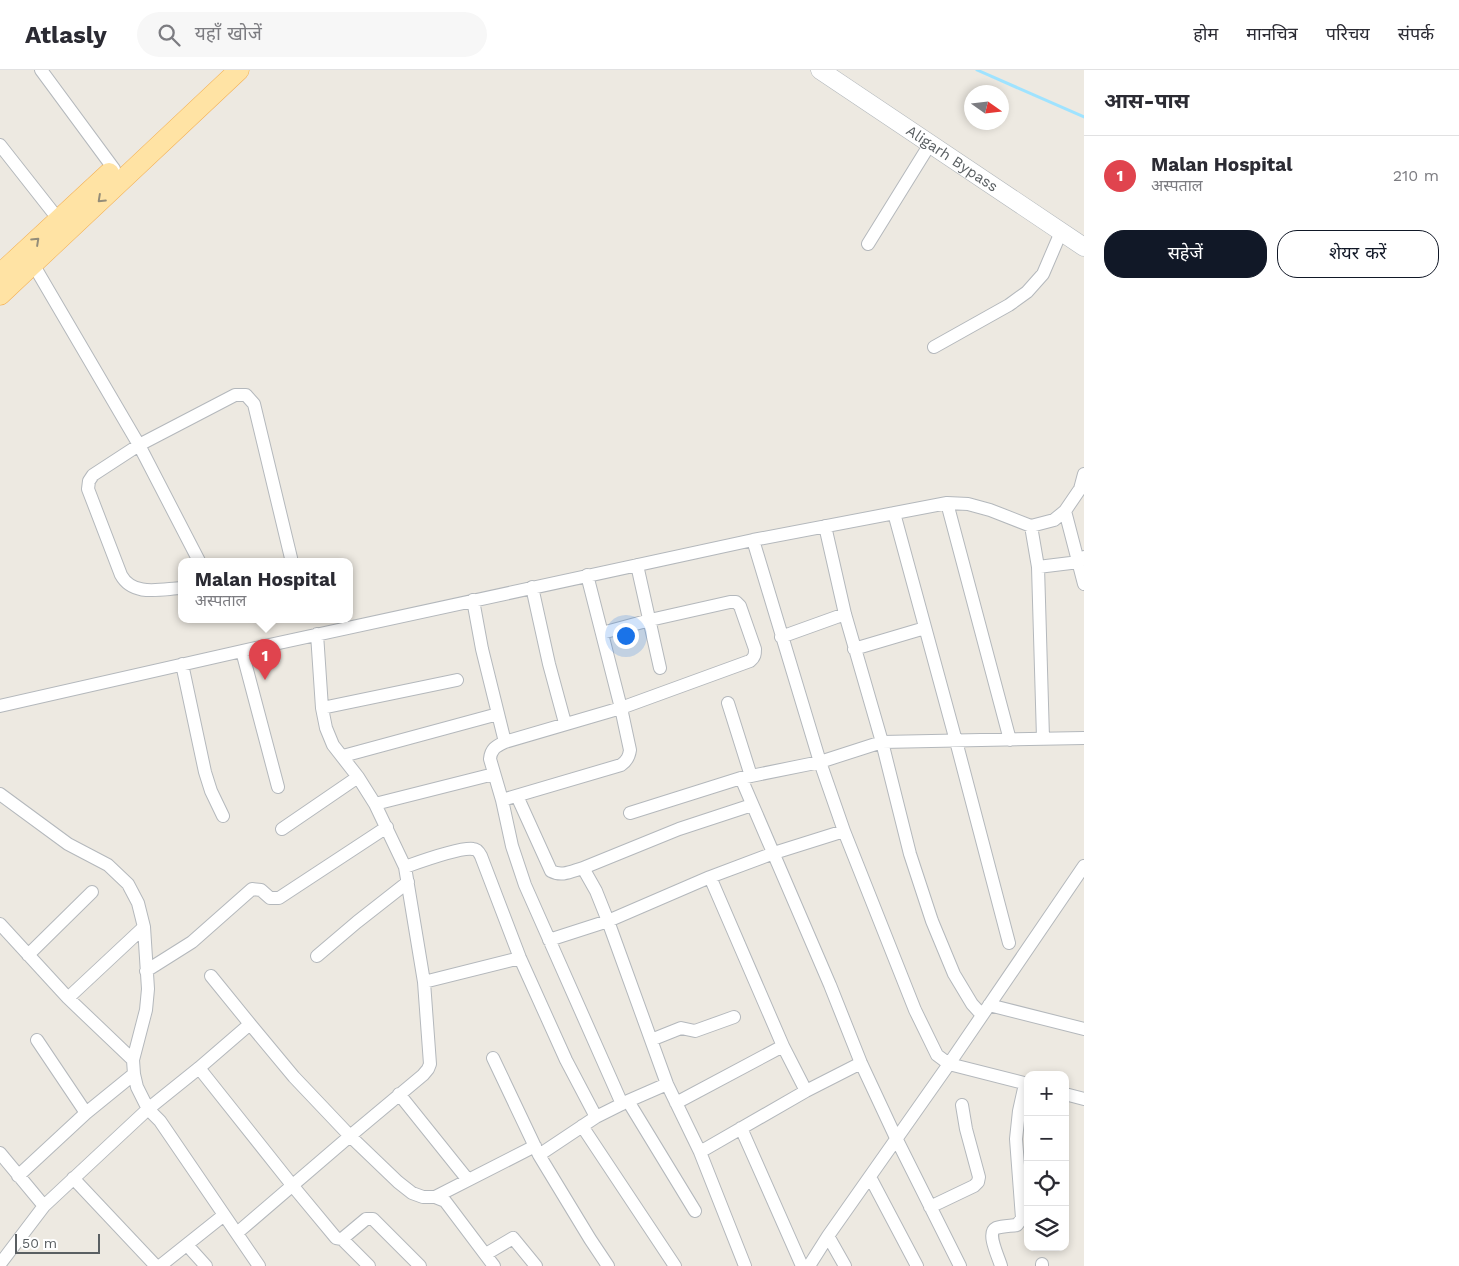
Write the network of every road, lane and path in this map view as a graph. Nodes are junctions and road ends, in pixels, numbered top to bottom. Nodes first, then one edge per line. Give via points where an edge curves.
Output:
1 (41, 70) edge
2 (220, 70) edge
3 (239, 70) edge
4 (820, 70) edge
5 (930, 144) junction
6 (0, 145) edge
7 (114, 168) junction
8 (59, 220) junction
9 (1061, 232) junction
10 (868, 244) dead end
11 (1084, 247) edge
12 (33, 264) junction
13 (0, 274) edge
14 (0, 295) edge
15 (934, 347) dead end
16 (139, 445) junction
17 (1084, 474) edge
18 (947, 503) junction
19 (1066, 511) junction
20 (894, 513) junction
21 (824, 526) junction
22 (1031, 526) junction
23 (753, 540) junction
24 (197, 558) edge
25 (291, 558) edge
26 (1081, 559) edge
27 (637, 565) junction
28 (1038, 567) junction
29 (587, 576) junction
30 (1084, 584) edge
31 (532, 587) junction
32 (178, 588) edge
33 (473, 600) junction
34 (845, 614) junction
35 (650, 620) junction
36 (925, 628) junction
37 (602, 633) junction
38 (317, 634) junction
39 (781, 637) junction
40 (854, 649) junction
41 (242, 651) junction
42 (182, 664) junction
43 (660, 668) dead end
44 (458, 680) dead end
45 (728, 702) dead end
46 (0, 706) edge
47 (322, 708) junction
48 (621, 708) junction
49 (498, 714) junction
50 (565, 723) junction
51 (1043, 738) junction
52 (1084, 738) edge
53 (1010, 740) junction
54 (956, 741) junction
55 (505, 742) junction
56 (882, 742) junction
57 (343, 756) junction
58 (820, 762) junction
59 (494, 774) junction
60 (358, 777) junction
61 (746, 777) junction
62 (278, 787) dead end
63 (0, 794) edge
64 (517, 796) junction
65 (502, 800) junction
66 (375, 804) junction
67 (752, 805) junction
68 (630, 813) dead end
69 (223, 816) dead end
70 (387, 827) junction
71 (282, 829) dead end
72 (844, 831) junction
73 (774, 853) junction
74 (1084, 866) edge
75 (405, 867) junction
76 (583, 868) junction
77 (710, 877) junction
78 (408, 882) junction
79 (92, 892) dead end
80 (608, 921) junction
81 (0, 924) edge
82 (144, 927) junction
83 (549, 940) junction
84 (1009, 943) dead end
85 (28, 955) junction
86 (317, 956) dead end
87 (520, 958) junction
88 (146, 971) junction
89 (211, 976) dead end
90 (424, 982) junction
91 (68, 998) junction
92 (980, 1009) junction
93 (734, 1017) dead end
94 (250, 1024) junction
95 (1084, 1029) edge
96 (36, 1040) dead end
97 (651, 1040) junction
98 (783, 1046) junction
99 (493, 1058) dead end
100 (133, 1060) junction
101 (943, 1060) junction
102 (861, 1063) junction
103 (199, 1068) junction
104 (134, 1074) junction
105 (1024, 1083) edge
106 (667, 1084) junction
107 (806, 1091) junction
108 (1024, 1092) edge
109 (399, 1094) junction
110 (1069, 1095) edge
111 (1084, 1099) edge
112 (625, 1103) junction
113 (676, 1103) junction
114 (962, 1106) dead end
115 (148, 1109) junction
116 (86, 1113) junction
117 (596, 1117) junction
118 (582, 1126) junction
119 (741, 1128) junction
120 (350, 1136) junction
121 (896, 1138) junction
122 (537, 1150) junction
123 (700, 1152) junction
124 (0, 1153) edge
125 (18, 1176) junction
126 (870, 1177) junction
127 (73, 1178) junction
128 (468, 1180) junction
129 (292, 1186) junction
130 (435, 1197) junction
131 (44, 1206) junction
132 (930, 1207) junction
133 (695, 1211) dead end
134 (224, 1215) junction
135 (237, 1233) junction
136 (828, 1236) junction
137 (342, 1239) junction
138 (187, 1245) junction
139 (486, 1254) junction
140 (1, 1259) edge
141 (256, 1265) edge
142 (158, 1266) edge
143 (206, 1266) edge
144 (369, 1266) edge
145 (420, 1266) edge
146 (494, 1266) edge
147 (536, 1266) edge
148 (608, 1266) edge
149 (675, 1266) edge
150 (745, 1266) edge
151 (802, 1266) edge
152 (809, 1266) edge
153 (845, 1266) edge
154 (916, 1266) edge
155 (960, 1266) edge
156 (1001, 1266) edge

1 - 7 street
2 - 7 main road
3 -> 12 main road
4 - 5 main road, Aligarh Bypass
5 - 9 main road, Aligarh Bypass
5 - 10 street
6 - 8 street
7 - 8 main road
13 -> 8 main road
9 - 11 main road, Aligarh Bypass
9 - 15 street via 1043,274 1027,292
12 - 14 main road
12 - 16 street
16 - 24 street
16 - 25 street via 235,395 246,395 254,404
16 - 32 street via 93,475 88,489 125,582 144,590
17 - 19 street via 1080,489
18 - 20 street
18 - 22 street via 990,510
18 - 53 street
19 - 22 street via 1054,520
19 - 26 street
20 - 21 street
20 - 36 street
21 - 23 street
21 - 34 street
22 - 28 street
23 - 27 street
23 - 39 street
26 - 28 street
26 - 30 street
27 - 29 street
27 - 35 street
28 - 51 street
29 - 31 street
29 - 37 street
31 - 33 street
31 - 50 street
33 - 38 street
33 - 49 street
34 - 39 street
34 - 40 street
35 - 37 street
35 - 43 street
35 - 48 street via 736,602 755,649 754,658
36 - 40 street
36 - 54 street
37 - 48 street
38 - 41 street
38 - 47 street
39 - 58 street
40 - 56 street
41 - 42 street
41 - 62 street
42 - 46 street
42 - 69 street via 205,772
44 - 47 street
45 - 61 street
47 - 57 street via 326,728
48 - 50 street
48 - 64 street via 630,750 626,762
49 - 55 street
49 - 57 street
50 - 55 street
51 - 52 street
51 - 53 street
53 - 54 street
54 - 56 street
54 - 84 street
55 - 59 street via 493,748 491,753
56 - 58 street
56 - 92 street via 910,854 932,921 954,974
57 - 60 street
58 - 61 street
58 - 72 street
59 - 65 street
59 - 66 street
60 - 66 street
60 - 71 street
61 - 67 street
61 - 68 street
63 - 82 street via 68,844 108,865 128,884 138,903
64 - 65 street
64 - 76 street via 551,871 566,874
65 - 83 street via 522,877
66 - 70 street
67 - 73 street
67 - 76 street via 680,829
70 - 75 street
70 - 88 street via 279,898 270,898 261,890 252,890 192,942
72 - 73 street
72 - 101 street via 915,1010
73 - 77 street
73 - 102 street
74 - 92 street
75 - 78 street
75 - 87 street via 456,851 472,848 478,851
76 - 80 street
77 - 80 street
77 - 98 street
78 - 86 street
78 - 90 street
79 - 85 street
80 - 83 street
80 - 97 street
81 - 85 street
82 - 88 street
82 - 91 street
83 - 112 street
85 - 91 street
87 - 90 street
87 - 117 street
88 - 100 street via 146,1010
89 - 94 street
90 - 109 street via 430,1064
91 - 100 street
92 - 95 street
92 - 101 street
93 - 97 street via 695,1031 681,1028
94 - 103 street
94 - 120 street
96 - 116 street
97 - 106 street
98 - 107 street
98 - 113 street
99 - 122 street
100 - 104 street
101 - 105 street
101 - 121 street
102 - 107 street
102 - 121 street
103 - 115 street
103 - 129 street
104 - 115 street
104 - 116 street
106 - 112 street
106 - 113 street
107 - 119 street
108 - 156 street via 1016,1139 1022,1218 1017,1225 992,1232
109 - 120 street
109 - 128 street
110 - 111 street
112 - 117 street
112 - 133 street
113 - 123 street
114 - 132 street via 978,1182
115 - 127 street
115 - 134 street via 160,1121
116 - 125 street
117 - 118 street
118 - 122 street
118 - 149 street
119 - 123 street
119 - 151 street
120 - 129 street
120 - 130 street via 412,1193
121 - 126 street
121 - 132 street
122 - 128 street
122 - 148 street
123 - 150 street
124 - 125 street
125 - 131 street
126 - 136 street
126 - 154 street
127 - 131 street
127 - 142 street
128 - 130 street
129 - 135 street
129 - 137 street via 336,1238
130 - 139 street via 445,1200
131 - 140 street
132 - 155 street
134 - 135 street
134 - 138 street
135 - 141 street
136 - 152 street
136 - 153 street
137 - 144 street
137 - 145 street via 366,1219 373,1219
138 - 142 street
138 - 143 street
139 - 146 street
139 - 147 street via 513,1238

